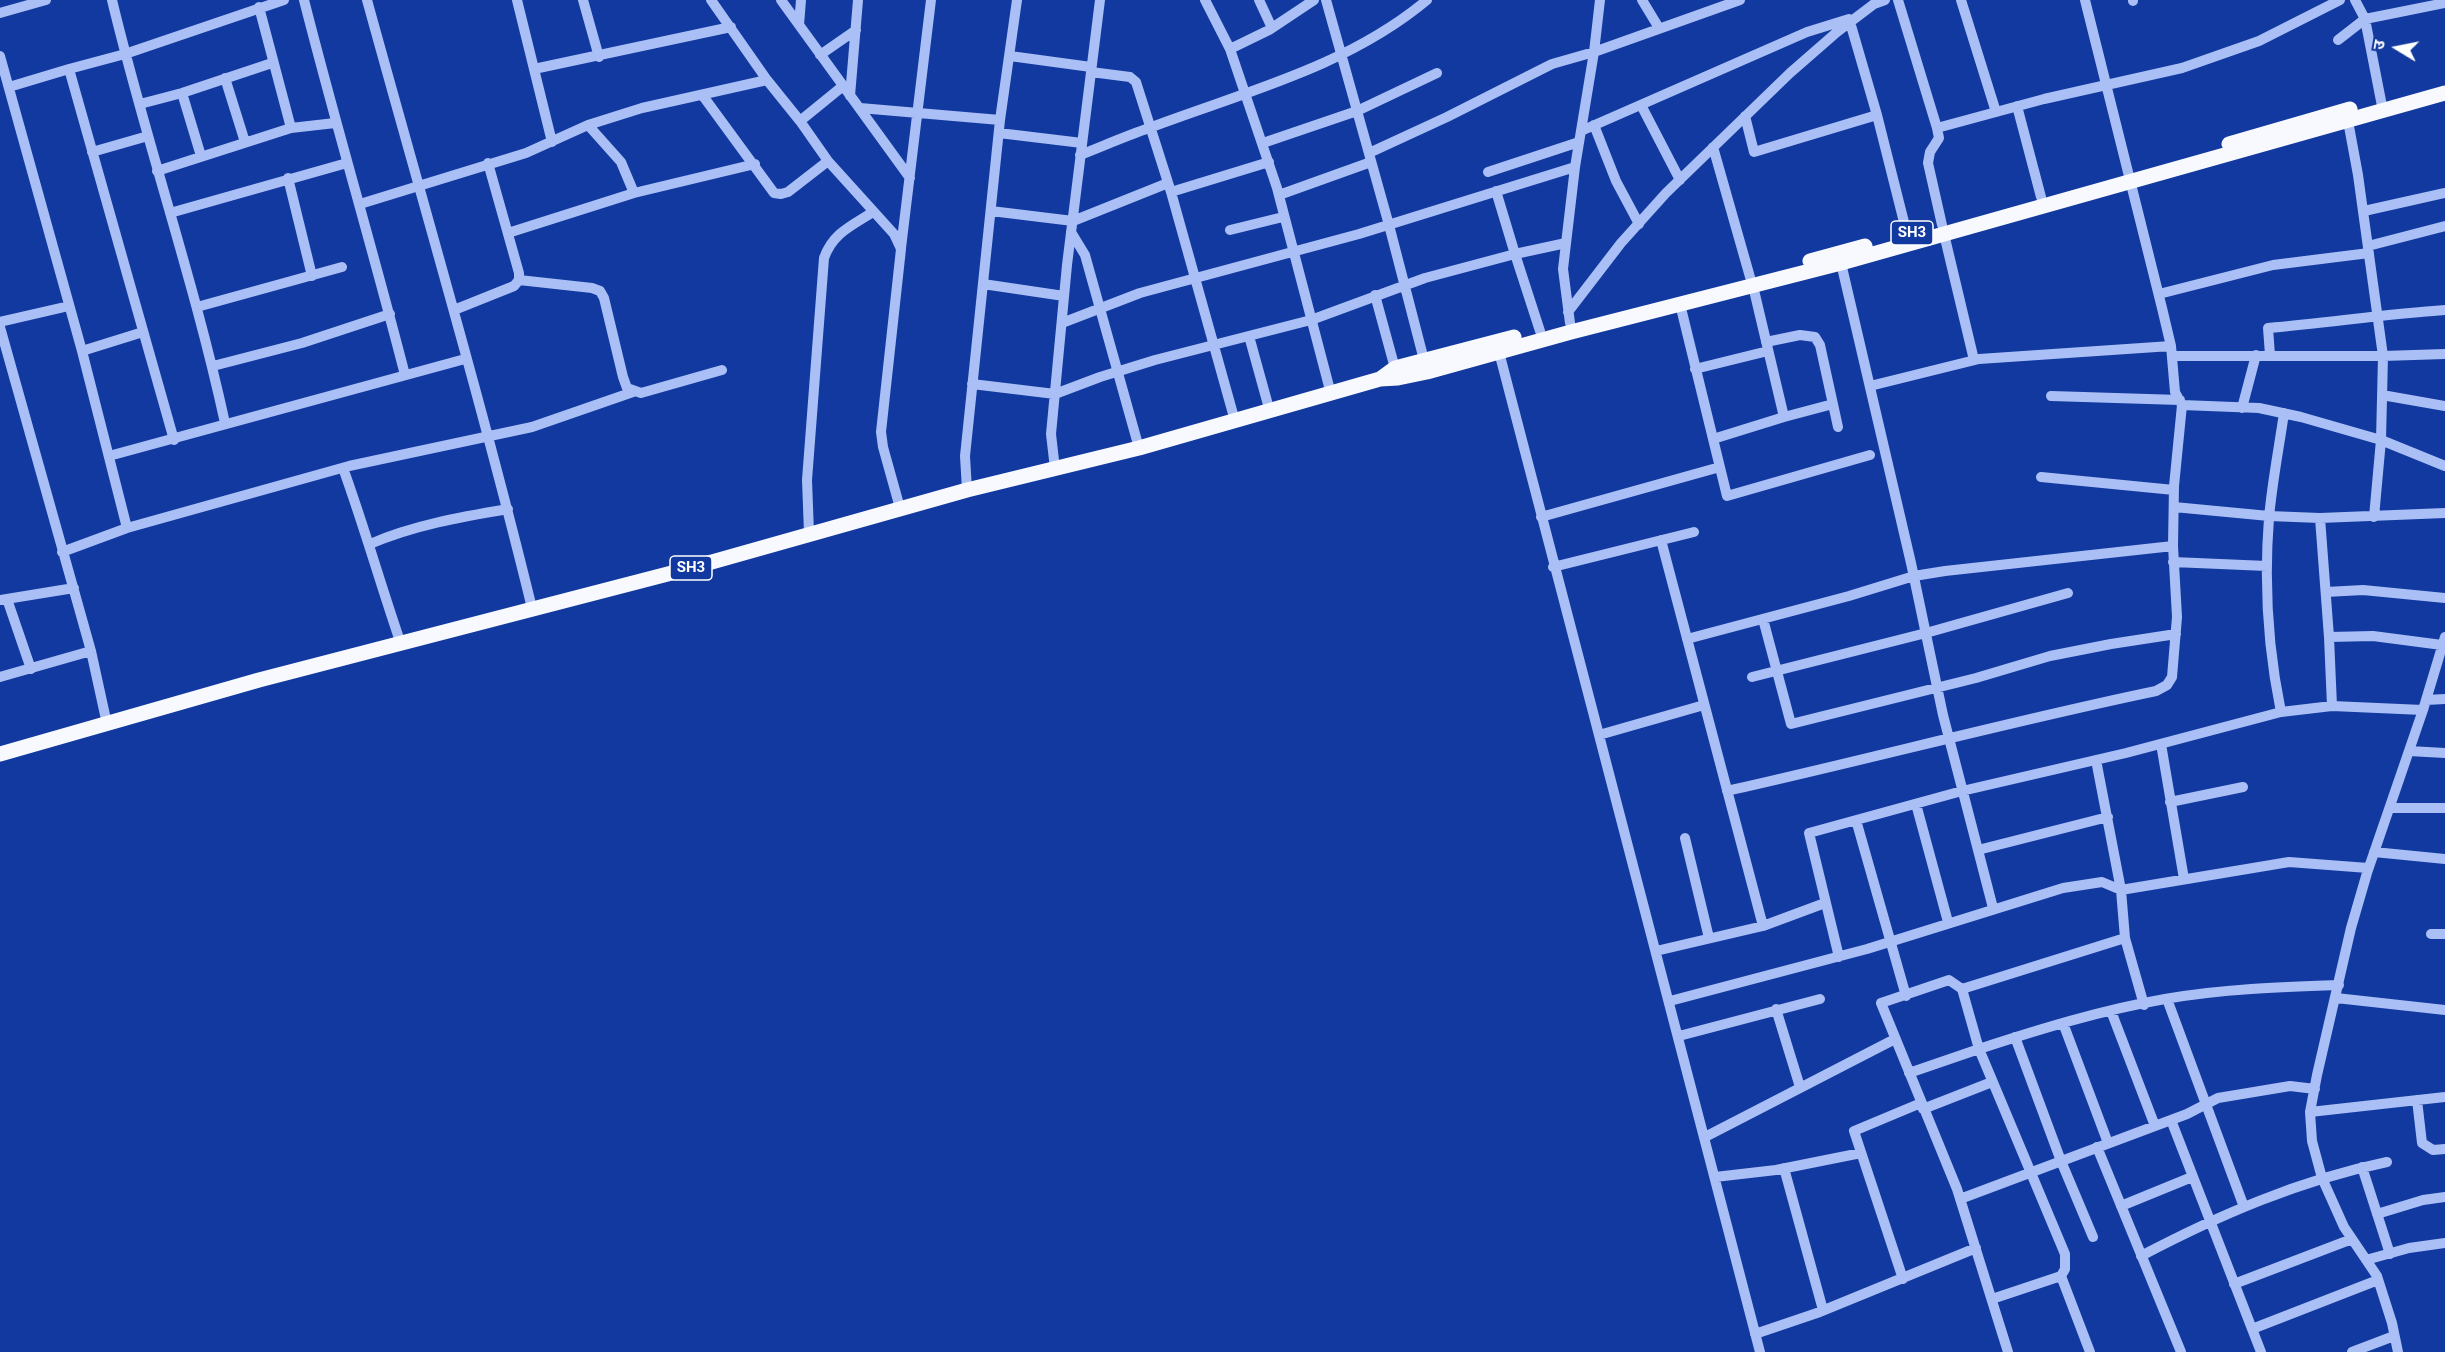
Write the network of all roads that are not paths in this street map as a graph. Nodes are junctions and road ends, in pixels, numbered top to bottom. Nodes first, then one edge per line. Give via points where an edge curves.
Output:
1 (112, 0) edge
2 (284, 0) edge
3 (304, 0) edge
4 (367, 0) edge
5 (517, 0) edge
6 (583, 0) edge
7 (711, 0) edge
8 (781, 0) edge
9 (801, 0) edge
10 (858, 0) edge
11 (932, 0) edge
12 (1017, 0) edge
13 (1100, 0) edge
14 (1205, 0) edge
15 (1259, 0) edge
16 (1314, 0) edge
17 (1326, 0) edge
18 (1427, 0) edge
19 (1600, 0) edge
20 (1642, 0) edge
21 (1740, 0) edge
22 (1885, 0) edge
23 (1898, 0) edge
24 (1961, 0) edge
25 (2085, 0) edge
26 (2340, 0) edge
27 (2355, 0) edge
28 (40, 1) edge
29 (2445, 3) edge
30 (259, 7) junction
31 (0, 13) edge
32 (2364, 19) junction
33 (1853, 20) junction
34 (798, 25) junction
35 (731, 27) junction
36 (1272, 28) junction
37 (1659, 28) junction
38 (856, 30) junction
39 (2338, 40) dead end
40 (1230, 49) junction
41 (1594, 52) junction
42 (125, 54) junction
43 (820, 55) junction
44 (0, 56) edge
45 (1010, 56) junction
46 (1341, 56) junction
47 (599, 57) junction
48 (272, 63) junction
49 (69, 69) junction
50 (534, 69) junction
51 (1091, 69) junction
52 (1437, 73) dead end
53 (225, 78) junction
54 (767, 80) junction
55 (2445, 83) edge
56 (2108, 84) junction
57 (843, 86) junction
58 (9, 87) junction
59 (182, 93) junction
60 (2445, 93) edge
61 (1246, 94) junction
62 (703, 96) junction
63 (850, 96) junction
64 (140, 104) junction
65 (1641, 105) junction
66 (2017, 106) junction
67 (2382, 106) junction
68 (860, 108) junction
69 (917, 111) junction
70 (1357, 111) junction
71 (1996, 112) junction
72 (1877, 115) junction
73 (1745, 116) junction
74 (1000, 120) junction
75 (800, 121) junction
76 (2348, 121) junction
77 (335, 123) junction
78 (588, 125) junction
79 (1594, 125) junction
80 (291, 128) junction
81 (1149, 128) junction
82 (1937, 128) junction
83 (999, 133) junction
84 (148, 136) junction
85 (1580, 136) junction
86 (245, 142) junction
87 (552, 142) junction
88 (1082, 143) junction
89 (1263, 143) junction
90 (1713, 147) junction
91 (92, 152) junction
92 (1080, 155) junction
93 (201, 156) junction
94 (1370, 157) junction
95 (828, 161) junction
96 (1269, 162) junction
97 (347, 163) junction
98 (488, 163) junction
99 (755, 164) junction
100 (1575, 167) junction
101 (157, 171) junction
102 (1488, 172) dead end
103 (2130, 177) junction
104 (288, 178) junction
105 (910, 178) junction
106 (1680, 180) junction
107 (418, 187) junction
108 (1169, 187) junction
109 (1496, 191) junction
110 (634, 193) junction
111 (2445, 193) edge
112 (1279, 195) junction
113 (2041, 197) junction
114 (360, 204) junction
115 (991, 211) junction
116 (2364, 211) junction
117 (873, 212) junction
118 (170, 213) junction
119 (1283, 217) junction
120 (1639, 224) junction
121 (1389, 225) junction
122 (2445, 226) edge
123 (1072, 227) junction
124 (1943, 229) junction
125 (1230, 230) dead end
126 (508, 232) junction
127 (1907, 234) junction
128 (1566, 243) junction
129 (901, 249) junction
130 (2369, 249) junction
131 (1293, 251) junction
132 (1515, 254) junction
133 (1841, 263) junction
134 (342, 267) dead end
135 (312, 276) junction
136 (1196, 277) junction
137 (519, 280) junction
138 (1752, 282) junction
139 (983, 284) junction
140 (1404, 285) junction
141 (2159, 294) junction
142 (1375, 295) junction
143 (1064, 296) junction
144 (1680, 304) junction
145 (69, 306) junction
146 (197, 307) junction
147 (1101, 308) junction
148 (454, 310) junction
149 (2445, 310) edge
150 (390, 314) junction
151 (2378, 315) junction
152 (1569, 318) junction
153 (1311, 320) junction
154 (0, 322) edge
155 (1062, 323) junction
156 (0, 327) edge
157 (1540, 331) junction
158 (143, 332) junction
159 (1249, 336) junction
160 (1214, 345) junction
161 (1767, 347) junction
162 (82, 351) junction
163 (2171, 351) junction
164 (1498, 352) junction
165 (2445, 354) edge
166 (2256, 355) junction
167 (2270, 356) junction
168 (2383, 357) junction
169 (465, 359) junction
170 (1424, 360) junction
171 (1974, 360) junction
172 (213, 366) junction
173 (1695, 369) junction
174 (722, 370) dead end
175 (1117, 372) junction
176 (1396, 373) junction
177 (405, 375) junction
178 (972, 384) junction
179 (1870, 386) junction
180 (633, 392) junction
181 (1055, 394) junction
182 (1331, 394) junction
183 (2382, 395) junction
184 (2051, 396) dead end
185 (2181, 403) junction
186 (1833, 404) junction
187 (2445, 405) edge
188 (2242, 408) junction
189 (1270, 412) junction
190 (2284, 413) junction
191 (1784, 417) junction
192 (1235, 422) junction
193 (225, 423) junction
194 (1838, 427) dead end
195 (489, 436) junction
196 (1713, 439) junction
197 (174, 440) junction
198 (2381, 440) junction
199 (1139, 448) junction
200 (1870, 455) dead end
201 (109, 456) junction
202 (2445, 466) edge
203 (1720, 467) junction
204 (343, 468) junction
205 (1055, 470) junction
206 (2041, 477) dead end
207 (967, 490) junction
208 (2174, 490) junction
209 (2174, 507) junction
210 (900, 508) junction
211 (508, 509) junction
212 (2445, 513) edge
213 (2269, 516) junction
214 (1541, 517) junction
215 (2374, 517) junction
216 (2320, 518) junction
217 (127, 528) junction
218 (1694, 532) dead end
219 (809, 533) junction
220 (1661, 540) junction
221 (370, 544) junction
222 (2173, 546) junction
223 (62, 552) junction
224 (2173, 562) junction
225 (2267, 566) junction
226 (1553, 567) junction
227 (1914, 576) junction
228 (74, 588) junction
229 (2326, 592) junction
230 (2068, 593) dead end
231 (2445, 598) edge
232 (3, 599) edge
233 (532, 608) junction
234 (1763, 619) junction
235 (1926, 633) junction
236 (2176, 634) junction
237 (2330, 637) junction
238 (1687, 639) junction
239 (2444, 641) edge
240 (401, 644) junction
241 (92, 651) junction
242 (31, 669) junction
243 (1777, 672) junction
244 (0, 677) edge
245 (1752, 677) dead end
246 (1937, 688) junction
247 (2445, 699) edge
248 (1704, 705) junction
249 (2424, 705) junction
250 (2332, 706) junction
251 (2281, 712) junction
252 (107, 724) junction
253 (1599, 735) junction
254 (1949, 739) junction
255 (2160, 744) junction
256 (2409, 751) junction
257 (2445, 753) edge
258 (0, 754) edge
259 (2096, 760) junction
260 (2243, 787) dead end
261 (1727, 791) junction
262 (1962, 791) junction
263 (2170, 802) junction
264 (1916, 804) junction
265 (2390, 808) junction
266 (2445, 808) edge
267 (2108, 817) junction
268 (1856, 820) junction
269 (1685, 838) dead end
270 (1978, 850) junction
271 (2374, 852) junction
272 (2445, 859) edge
273 (2368, 868) junction
274 (2184, 879) junction
275 (2121, 890) junction
276 (1825, 903) junction
277 (1993, 908) junction
278 (1948, 922) junction
279 (1763, 926) junction
280 (2431, 934) dead end
281 (2445, 934) edge
282 (1709, 938) junction
283 (2125, 938) junction
284 (1890, 941) junction
285 (1656, 951) junction
286 (1839, 957) junction
287 (2339, 985) junction
288 (1962, 989) junction
289 (1906, 996) junction
290 (2336, 998) junction
291 (1820, 999) dead end
292 (2167, 999) junction
293 (1670, 1001) junction
294 (2144, 1005) junction
295 (1776, 1009) junction
296 (2445, 1010) edge
297 (2111, 1011) junction
298 (2062, 1023) junction
299 (1679, 1036) junction
300 (2015, 1037) junction
301 (1895, 1039) junction
302 (1979, 1049) junction
303 (1909, 1073) junction
304 (1992, 1082) junction
305 (1800, 1087) junction
306 (2314, 1089) junction
307 (2445, 1097) edge
308 (2417, 1100) junction
309 (2205, 1105) junction
310 (1922, 1106) junction
311 (2310, 1113) junction
312 (2171, 1120) junction
313 (2155, 1126) junction
314 (1705, 1137) junction
315 (2102, 1145) junction
316 (2445, 1149) edge
317 (1861, 1153) junction
318 (2061, 1161) junction
319 (2387, 1162) dead end
320 (2362, 1167) junction
321 (1784, 1168) junction
322 (2030, 1171) junction
323 (1715, 1177) junction
324 (2192, 1177) junction
325 (2322, 1178) junction
326 (2445, 1197) edge
327 (1960, 1199) junction
328 (2121, 1206) junction
329 (2244, 1207) junction
330 (2377, 1214) junction
331 (2208, 1221) junction
332 (2093, 1237) dead end
333 (2352, 1239) junction
334 (2445, 1243) edge
335 (1976, 1248) junction
336 (2390, 1254) junction
337 (2141, 1256) junction
338 (2366, 1260) junction
339 (2061, 1276) junction
340 (1904, 1279) junction
341 (2379, 1280) junction
342 (2234, 1284) junction
343 (1992, 1299) junction
344 (1823, 1310) junction
345 (2252, 1329) junction
346 (1755, 1334) junction
347 (2394, 1336) junction
348 (1760, 1352) edge
349 (2008, 1352) edge
350 (2090, 1352) edge
351 (2181, 1352) edge
352 (2261, 1352) edge
353 (2352, 1352) edge
354 (2398, 1352) edge

1 - 42 street
2 - 30 street
3 - 77 street
4 - 107 street
5 - 50 street
6 - 47 street
7 - 35 street
8 - 34 street
9 - 34 street
10 - 38 street
11 - 69 street
12 - 45 street
13 - 51 street
14 - 40 street
15 - 36 street
16 - 36 street
17 - 46 street
18 - 46 street via 1383,33
19 - 41 street
20 - 37 street
21 - 37 street
22 - 33 street
23 - 82 street
24 - 71 street
25 - 56 street
26 - 56 street via 2259,40 2182,68
27 - 32 street
28 - 31 street
29 - 32 street
30 - 42 street
30 - 48 street
32 - 39 street
32 - 67 street
33 - 65 street via 1807,32
33 - 72 street
33 - 73 street
34 - 43 street
35 - 47 street
35 - 54 street
36 - 40 street
37 - 41 street
38 - 43 street
38 - 63 street
40 - 61 street
41 - 85 street
41 - 94 street via 1552,64
42 - 49 street
42 - 64 street
43 - 57 street
44 - 58 street
45 - 51 street
45 - 74 street
46 - 61 street
46 - 70 street
47 - 50 street
48 - 53 street
48 - 80 street
49 - 58 street
49 - 91 street
50 - 87 street
51 - 81 street via 1133,78
51 - 88 street
52 - 70 street
53 - 59 street
53 - 86 street
54 - 62 street
54 - 75 street
55 - 67 main road, SH3
56 - 66 street
56 - 103 street
57 - 63 street
57 - 75 street
58 - 145 street
59 - 64 street
59 - 93 street
60 - 67 main road, SH3
61 - 81 street
61 - 89 street
62 - 78 street via 642,108
62 - 99 street
63 - 68 street
64 - 84 street
65 - 79 street
65 - 106 street
66 - 71 street
66 - 113 street
67 - 76 main road, SH3
67 - 103 main road, SH3
68 - 69 street
68 - 105 street
69 - 74 street
69 - 105 street
70 - 89 street
70 - 94 street
71 - 82 street
72 - 73 street via 1754,152
72 - 127 street
73 - 90 street
74 - 83 street
75 - 95 street
76 - 103 main road, SH3
76 - 116 street
77 - 80 street
77 - 97 street
78 - 87 street
78 - 110 street via 621,162
79 - 85 street
79 - 120 street via 1616,181
80 - 86 street
81 - 92 street
81 - 108 street
82 - 124 street via 1939,138 1928,163
83 - 88 street
83 - 115 street
84 - 91 street
84 - 101 street
85 - 100 street
85 - 102 street
86 - 93 street
87 - 98 street
88 - 92 street
89 - 96 street
90 - 106 street
90 - 138 street
91 - 158 street
92 - 123 street
93 - 101 street
94 - 112 street
94 - 121 street
95 - 99 street via 781,194 774,193
95 - 117 street
96 - 108 street
96 - 112 street
97 - 104 street
97 - 114 street
98 - 107 street
98 - 126 street
99 - 110 street
100 - 109 street
100 - 128 street
101 - 118 street
103 - 113 main road, SH3
103 - 124 main road, SH3
103 - 141 street
104 - 118 street
104 - 135 street
105 - 129 street
106 - 120 street
107 - 114 street
107 - 148 street
108 - 123 street
108 - 136 street
109 - 121 street
109 - 132 street
110 - 126 street
111 - 116 street
112 - 119 street
113 - 124 main road, SH3
114 - 150 street
115 - 123 street
115 - 139 street
116 - 130 street
117 - 129 street via 894,234
117 - 219 street via 836,235 824,258 807,480
118 - 146 street
119 - 125 street
119 - 131 street
120 - 152 street
121 - 131 street
121 - 140 street
122 - 130 street
123 - 143 street
123 - 147 street
124 - 127 main road, SH3
124 - 133 main road, SH3
124 - 171 street
126 - 137 street
127 - 138 main road, SH3
128 - 132 street
128 - 152 street via 1563,269
129 - 210 street via 881,432
130 - 141 street via 2273,265
130 - 151 street
131 - 136 street
131 - 153 street
132 - 140 street
132 - 157 street
133 - 138 main road, SH3
133 - 179 street
134 - 135 street
135 - 146 street
136 - 147 street
136 - 160 street
137 - 148 street via 514,286
137 - 180 street via 600,291 623,377
138 - 144 main road, SH3
138 - 152 main road, SH3
138 - 161 street
139 - 143 street
139 - 178 street
140 - 142 street
140 - 170 street
141 - 163 street
142 - 153 street
142 - 176 street
143 - 155 street
144 - 164 main road, SH3
144 - 173 street
145 - 154 street
145 - 162 street
146 - 172 street
147 - 155 street
147 - 175 street
148 - 169 street
149 - 151 street
150 - 172 street via 302,343
150 - 177 street
151 - 167 street via 2268,328
151 - 168 street
152 - 157 main road, SH3
153 - 159 street
153 - 182 street
155 - 181 street
156 - 223 street
157 - 170 main road, SH3
158 - 162 street
158 - 197 street
159 - 160 street
159 - 189 street
160 - 175 street
160 - 192 street
161 - 173 street
161 - 186 street via 1800,335 1815,337
161 - 191 street
162 - 201 street
163 - 166 street
163 - 171 street
163 - 185 street via 2175,392
164 - 176 main road, SH3
164 - 214 street
165 - 168 street
166 - 167 street
166 - 188 street
167 - 168 street
168 - 183 street
169 - 177 street
169 - 195 street
170 - 176 main road, SH3
171 - 179 street
172 - 193 street
173 - 196 street
174 - 180 street
175 - 181 street
175 - 199 street
176 - 182 main road, SH3
177 - 193 street
178 - 181 street
178 - 207 street via 965,456
179 - 227 street
180 - 195 street via 553,421
181 - 205 street via 1051,434
182 - 189 main road, SH3
183 - 187 street
183 - 198 street
184 - 185 street
185 - 188 street
185 - 208 street
186 - 191 street
186 - 194 street
188 - 190 street
189 - 192 main road, SH3
190 - 198 street
190 - 213 street
191 - 196 street
192 - 199 main road, SH3
193 - 197 street
195 - 204 street
195 - 211 street
196 - 203 street
197 - 201 street
198 - 202 street
198 - 215 street
199 - 205 main road, SH3
200 - 203 street via 1727,496
201 - 217 street
203 - 214 street
204 - 217 street
204 - 221 street
205 - 207 main road, SH3
206 - 208 street
207 - 210 main road, SH3
208 - 209 street
209 - 213 street
209 - 222 street
210 - 219 main road, SH3
211 - 221 street via 427,526
211 - 233 street
212 - 215 street
213 - 216 street
213 - 225 street
214 - 226 street
215 - 216 street
216 - 229 street
217 - 223 street
218 - 220 street
219 - 233 main road, SH3
220 - 226 street
220 - 238 street
221 - 240 street
222 - 224 street
222 - 227 street
223 - 228 street
224 - 225 street
224 - 236 street
225 - 251 street via 2273,667
226 - 253 street
227 - 234 street
227 - 235 street
228 - 232 street
228 - 241 street
229 - 231 street via 2363,590
229 - 237 street
230 - 235 street
232 - 242 street
233 - 240 main road, SH3
234 - 238 street
234 - 243 street
235 - 243 street
235 - 246 street
236 - 246 street via 2050,656
236 - 254 street via 2172,677 2156,691
237 - 239 street
237 - 250 street
238 - 248 street
239 - 249 street
240 - 252 main road, SH3
241 - 242 street
241 - 252 street
242 - 244 street
243 - 245 street
243 - 246 street via 1791,724
246 - 254 street
247 - 249 street
248 - 253 street
248 - 261 street
249 - 250 street
249 - 256 street
250 - 251 street
251 - 255 street
252 - 258 main road, SH3
253 - 285 street
254 - 261 street
254 - 262 street
255 - 259 street
255 - 263 street
256 - 257 street
256 - 265 street
259 - 262 street
259 - 267 street
260 - 263 street
261 - 279 street
262 - 264 street
262 - 270 street
263 - 274 street
264 - 268 street
264 - 278 street
265 - 266 street
265 - 271 street
267 - 270 street
267 - 275 street
268 - 276 street via 1809,833
268 - 284 street
269 - 282 street
270 - 277 street
271 - 272 street
271 - 273 street
273 - 274 street via 2289,862
273 - 287 street
274 - 275 street
275 - 277 street via 2110,884 2087,882
275 - 283 street
276 - 279 street
276 - 286 street
277 - 278 street
278 - 284 street
279 - 282 street
280 - 281 street
282 - 285 street
283 - 288 street
283 - 294 street
284 - 286 street
284 - 289 street
285 - 293 street
286 - 293 street
287 - 290 street
287 - 292 street
288 - 289 street via 1949,980
288 - 302 street
289 - 301 street via 1881,1003
290 - 296 street
290 - 306 street
291 - 295 street
292 - 294 street
292 - 309 street
293 - 299 street
294 - 297 street
295 - 299 street
295 - 305 street
297 - 298 street
297 - 313 street
298 - 300 street
298 - 315 street
299 - 314 street
300 - 302 street
300 - 318 street
301 - 303 street
301 - 305 street
302 - 303 street
302 - 304 street
303 - 310 street
304 - 310 street
304 - 322 street
305 - 314 street
306 - 309 street via 2290,1086 2218,1098
306 - 311 street
307 - 308 street
308 - 311 street
308 - 316 street via 2422,1143 2433,1150
309 - 312 street
309 - 329 street
310 - 317 street via 1854,1131
310 - 327 street
311 - 325 street via 2312,1141
312 - 313 street
312 - 324 street
313 - 315 street
314 - 323 street
315 - 318 street
315 - 328 street
317 - 321 street
317 - 340 street
318 - 322 street
318 - 332 street
319 - 320 street
320 - 325 street
320 - 330 street
321 - 323 street
321 - 344 street
322 - 327 street
322 - 339 street via 2065,1254
323 - 346 street
324 - 328 street
324 - 331 street
325 - 329 street
325 - 333 street
326 - 330 street
327 - 335 street
328 - 337 street
329 - 331 street
330 - 336 street
331 - 337 street
331 - 342 street
333 - 338 street
333 - 342 street
334 - 336 street
335 - 340 street
335 - 343 street
336 - 338 street
337 - 351 street
338 - 341 street
339 - 343 street
339 - 350 street
340 - 344 street
341 - 345 street
341 - 347 street
342 - 345 street
343 - 349 street
344 - 346 street
345 - 352 street
346 - 348 street
347 - 353 street
347 - 354 street

